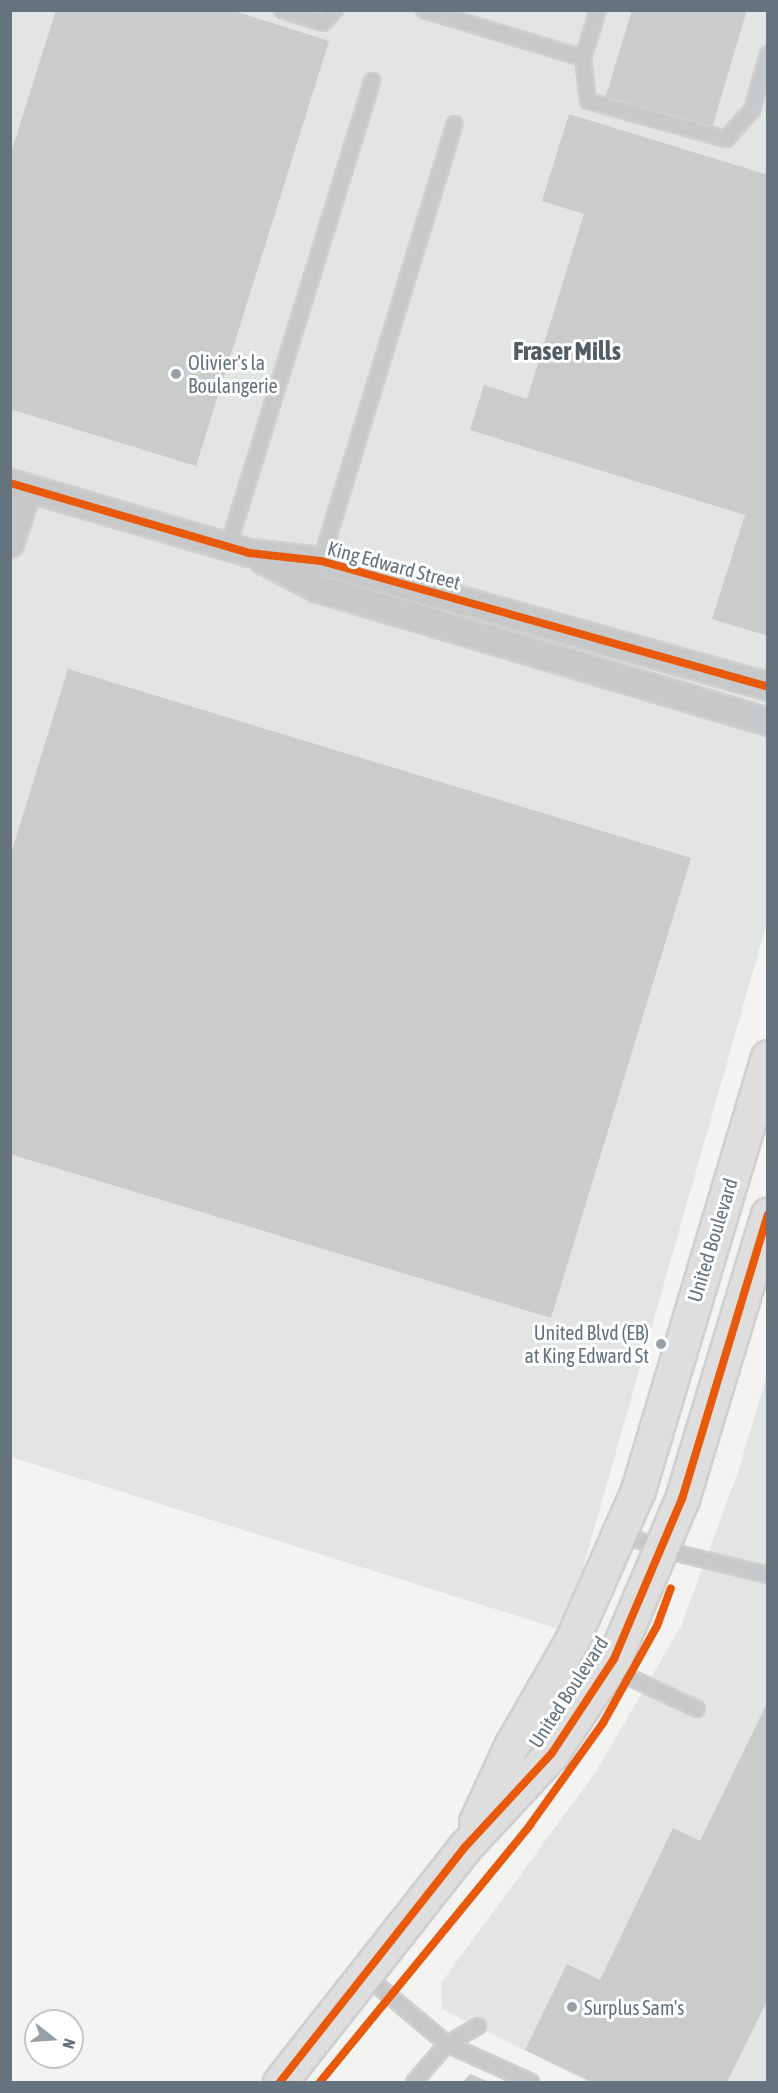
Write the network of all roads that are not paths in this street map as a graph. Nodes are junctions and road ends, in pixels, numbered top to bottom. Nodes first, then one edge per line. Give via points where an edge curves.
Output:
1 (282, 10) edge
2 (335, 10) edge
3 (424, 10) edge
4 (598, 10) edge
5 (768, 54) edge
6 (583, 58) junction
7 (372, 81) dead end
8 (455, 124) dead end
9 (19, 486) edge
10 (10, 544) edge
11 (238, 550) junction
12 (321, 561) junction
13 (768, 687) edge
14 (768, 722) edge
15 (768, 1057) edge
16 (768, 1215) edge
17 (619, 1534) junction
18 (661, 1548) junction
19 (768, 1575) edge
20 (614, 1659) junction
21 (697, 1709) dead end
22 (464, 1848) junction
23 (365, 1975) junction
24 (478, 2026) dead end
25 (447, 2044) junction
26 (280, 2082) edge
27 (414, 2082) edge
28 (531, 2082) edge

1 - 2 lane via 323,23
3 - 6 lane
4 - 6 lane
5 - 6 lane via 752,111 726,139 588,101
7 - 11 lane
8 - 12 lane
9 - 10 street
9 - 11 street, King Edward Street
11 - 12 street, King Edward Street
11 - 14 street, King Edward Street via 316,588
12 - 13 street, King Edward Street
15 - 17 main road, United Boulevard via 638,1490
16 - 18 main road, United Boulevard via 682,1499
17 - 18 lane
17 - 22 main road, United Boulevard via 573,1638 511,1746
18 - 19 lane
18 - 20 main road, United Boulevard
20 - 21 lane via 629,1677
20 - 22 main road, United Boulevard via 552,1753
22 - 23 main road, United Boulevard
23 - 25 lane
23 - 26 main road, United Boulevard
24 - 25 lane
25 - 27 lane
25 - 28 lane

